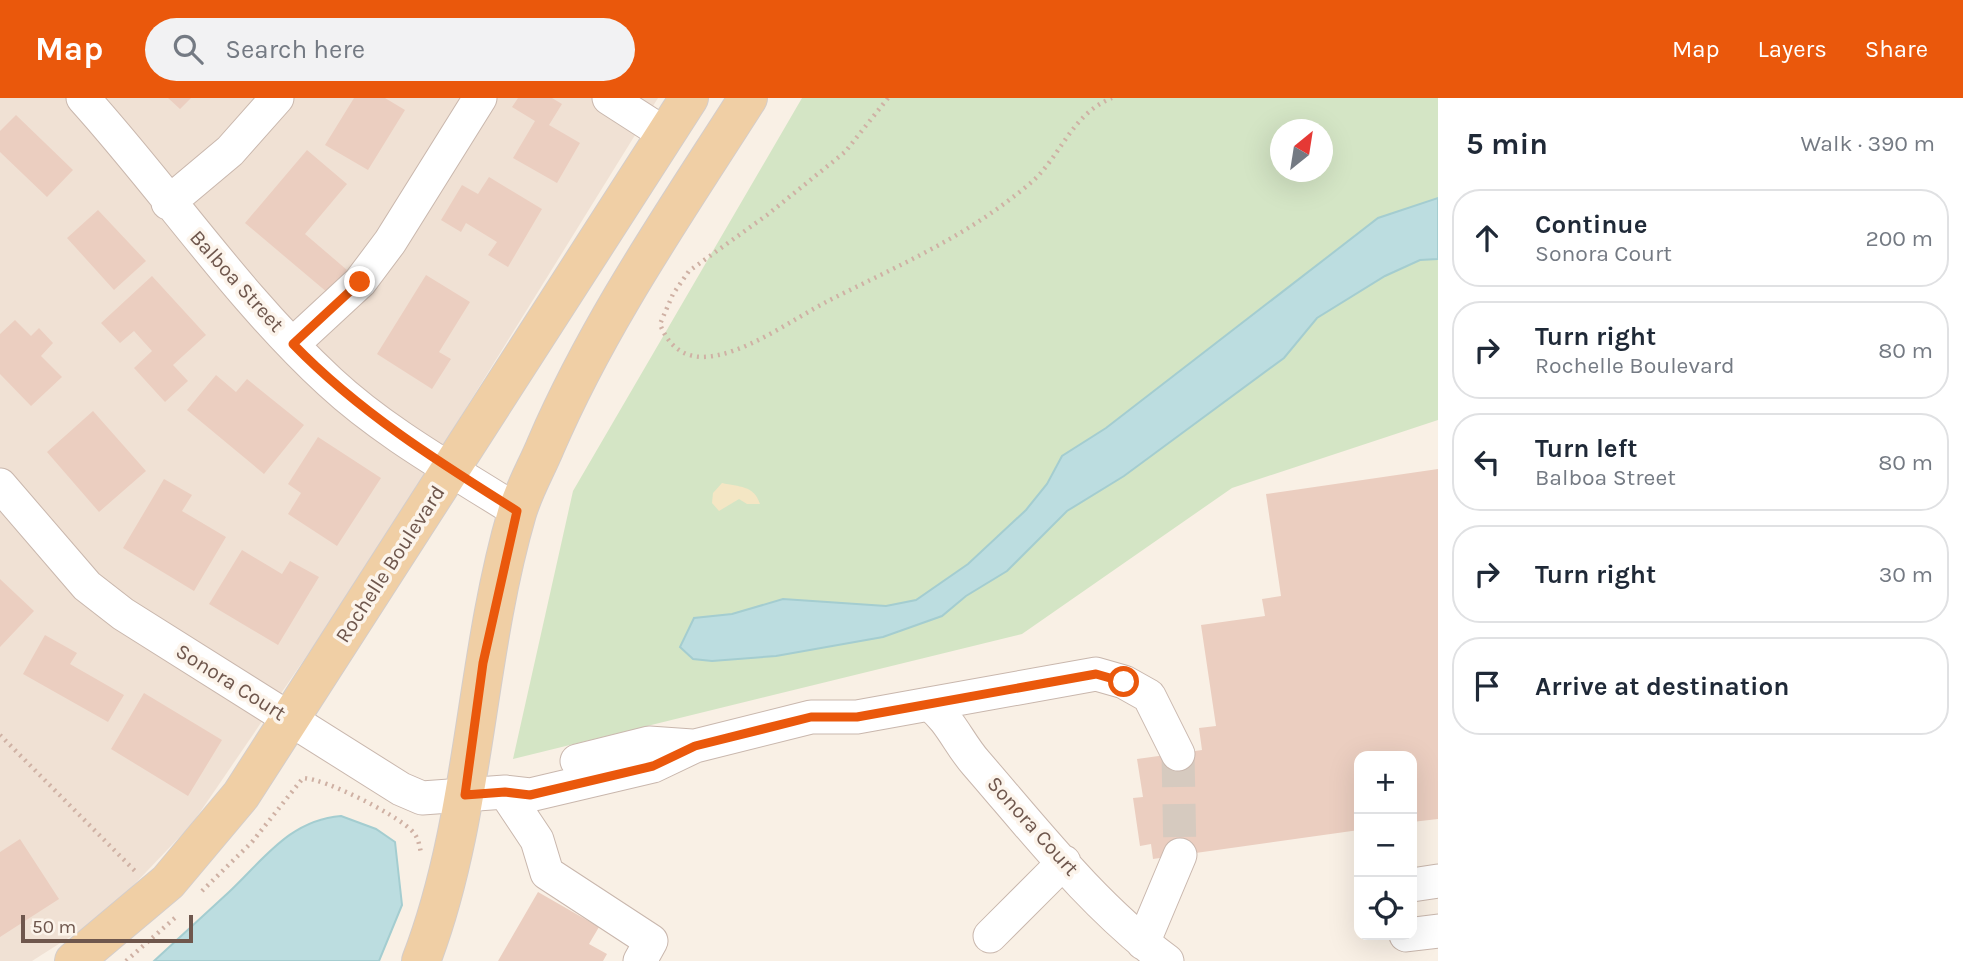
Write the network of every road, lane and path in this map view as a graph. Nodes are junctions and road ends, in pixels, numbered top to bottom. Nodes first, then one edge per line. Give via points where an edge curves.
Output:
1 (83, 98) edge
2 (277, 98) edge
3 (480, 98) edge
4 (609, 98) edge
5 (689, 98) edge
6 (748, 98) edge
7 (888, 98) edge
8 (1112, 98) edge
9 (665, 134) junction
10 (168, 202) junction
11 (293, 344) junction
12 (451, 470) junction
13 (0, 485) edge
14 (517, 511) junction
15 (929, 704) junction
16 (291, 719) junction
17 (0, 735) edge
18 (1178, 754) tunnel mouth
19 (505, 792) junction
20 (465, 795) junction
21 (1180, 855) tunnel mouth
22 (422, 859) dead end
23 (1064, 862) junction
24 (140, 876) dead end
25 (1438, 881) edge
26 (1417, 883) edge
27 (199, 895) dead end
28 (184, 910) dead end
29 (1438, 931) edge
30 (1417, 934) edge
31 (990, 936) dead end
32 (1155, 952) edge
33 (74, 961) edge
34 (126, 961) edge
35 (421, 961) edge
36 (640, 961) edge

1 - 10 street, Balboa Street
2 - 10 street via 230,151
3 - 11 street via 360,282
4 - 9 street
5 - 9 main road, Rochelle Boulevard
6 - 14 main road via 571,387
7 - 8 path via 845,152 690,271 660,324 666,341 702,357 744,345 959,234 1037,177 1083,117
9 - 12 main road, Rochelle Boulevard
10 - 11 street, Balboa Street
11 - 12 street, Balboa Street via 330,383
12 - 14 street, Balboa Street
12 - 16 main road, Rochelle Boulevard
13 - 16 street, Sonora Court via 87,586 123,614
14 - 20 main road via 483,663
15 - 18 street, Sonora Court via 1096,674 1149,696
15 - 19 street, Sonora Court via 857,717 811,717 695,746 653,766 530,795
15 - 23 street, Sonora Court
16 - 20 street, Sonora Court via 401,789 422,797
16 - 33 main road, Rochelle Boulevard via 241,796 202,845 168,882
17 - 24 path
19 - 20 street, Sonora Court
19 - 36 street via 537,840 547,873 651,941
20 - 35 main road via 437,919
21 - 32 street, Sonora Court
22 - 27 path via 419,840 409,828 329,783 303,778 252,842
23 - 31 street
23 - 32 street, Sonora Court
25 - 26 street
28 - 34 path
29 - 30 street

